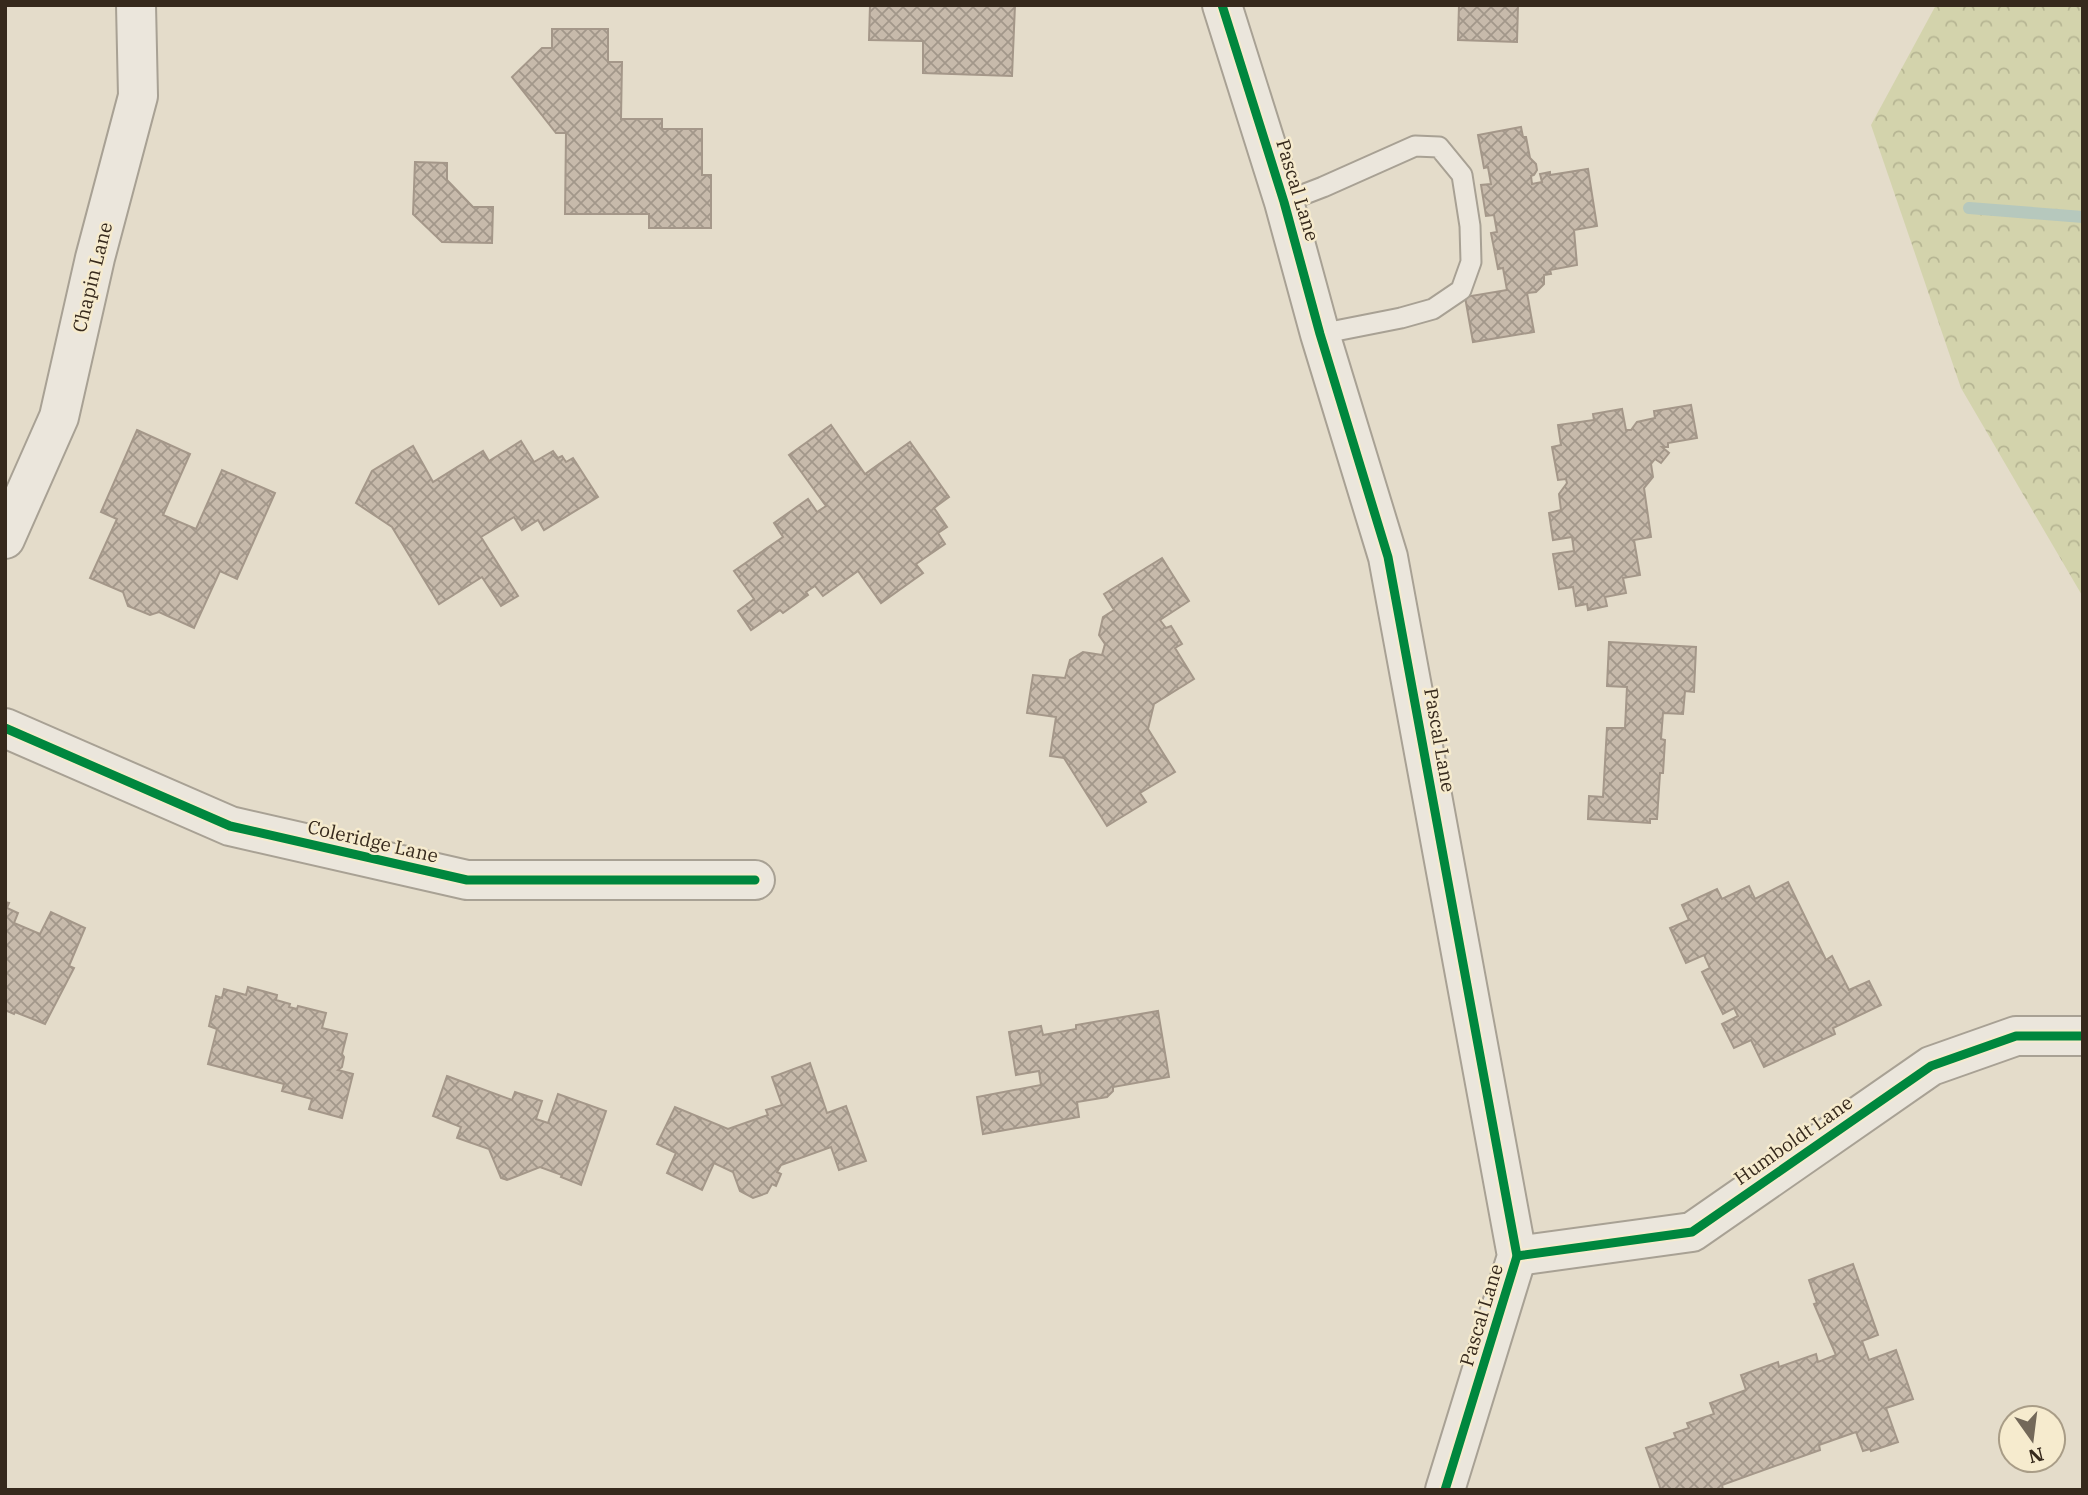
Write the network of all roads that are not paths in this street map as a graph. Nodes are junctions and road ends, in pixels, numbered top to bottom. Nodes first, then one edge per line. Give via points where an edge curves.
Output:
1 (136, 5) edge
2 (1222, 5) edge
3 (1284, 202) junction
4 (1321, 334) junction
5 (5, 539) edge
6 (5, 728) edge
7 (755, 880) dead end
8 (2083, 1036) edge
9 (1517, 1256) junction
10 (1445, 1490) edge

1 - 5 street, Chapin Lane via 138,96 59,416
2 - 3 street, Pascal Lane
3 - 4 street, Pascal Lane
3 - 4 lane via 1415,146 1439,147 1462,175 1471,262 1461,290 1433,309
4 - 9 street, Pascal Lane via 1388,557
6 - 7 street, Coleridge Lane via 230,826 467,880
8 - 9 street, Humboldt Lane via 2016,1036 1931,1066 1692,1232
9 - 10 street, Pascal Lane

